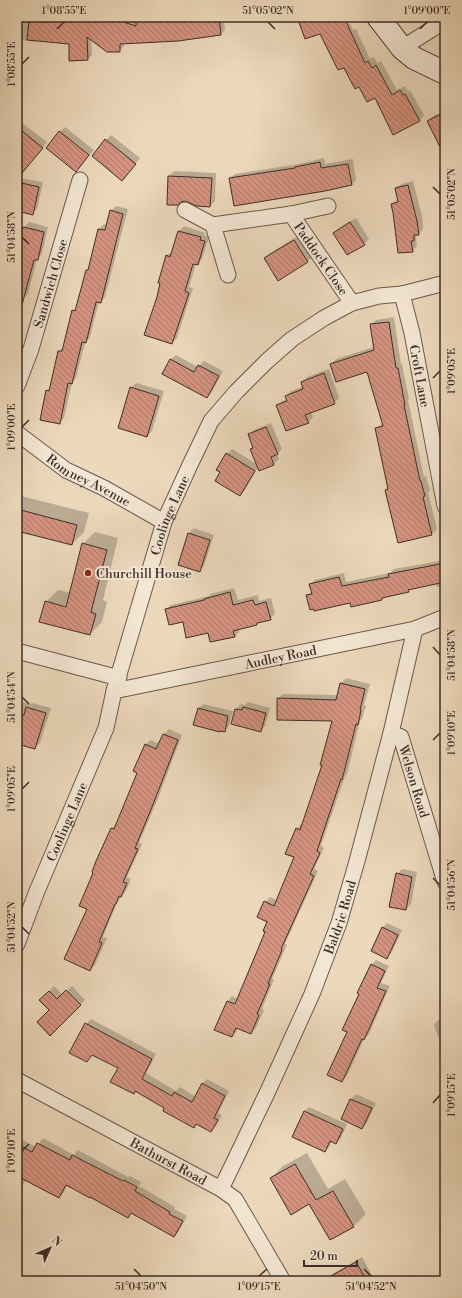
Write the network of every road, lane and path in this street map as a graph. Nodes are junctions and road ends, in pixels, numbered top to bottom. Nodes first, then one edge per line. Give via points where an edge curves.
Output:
1 (378, 17) edge
2 (445, 22) edge
3 (402, 48) junction
4 (445, 73) edge
5 (80, 180) dead end
6 (328, 206) dead end
7 (185, 210) dead end
8 (292, 214) junction
9 (213, 225) junction
10 (228, 275) dead end
11 (445, 283) edge
12 (402, 294) junction
13 (352, 303) junction
14 (17, 386) edge
15 (17, 433) edge
16 (445, 506) edge
17 (164, 522) junction
18 (445, 617) edge
19 (415, 629) junction
20 (17, 651) edge
21 (116, 684) junction
22 (391, 733) junction
23 (445, 882) edge
24 (17, 944) edge
25 (17, 1080) edge
26 (221, 1189) junction
27 (283, 1281) edge

1 - 3 street
2 - 3 street
3 - 4 street via 414,58
5 - 14 street, Sandwich Close via 31,349
6 - 8 street, Paddock Close
7 - 9 street
8 - 9 street, Paddock Close
8 - 13 street, Paddock Close
9 - 10 street
11 - 12 street, Coolinge Lane
12 - 13 street, Coolinge Lane via 379,296
12 - 16 street, Croft Lane via 412,333
13 - 17 street, Coolinge Lane via 292,340 267,361 211,421
15 - 17 street, Romney Avenue via 66,470
17 - 21 street, Coolinge Lane
18 - 19 street, Audley Road
19 - 21 street, Audley Road
19 - 22 street, Baldric Road
20 - 21 street
21 - 24 street, Coolinge Lane via 106,728
22 - 23 street, Welson Road via 401,737
22 - 26 street, Baldric Road via 336,930 312,994
25 - 26 street, Bathurst Road
26 - 27 street, Bathurst Road via 235,1199

